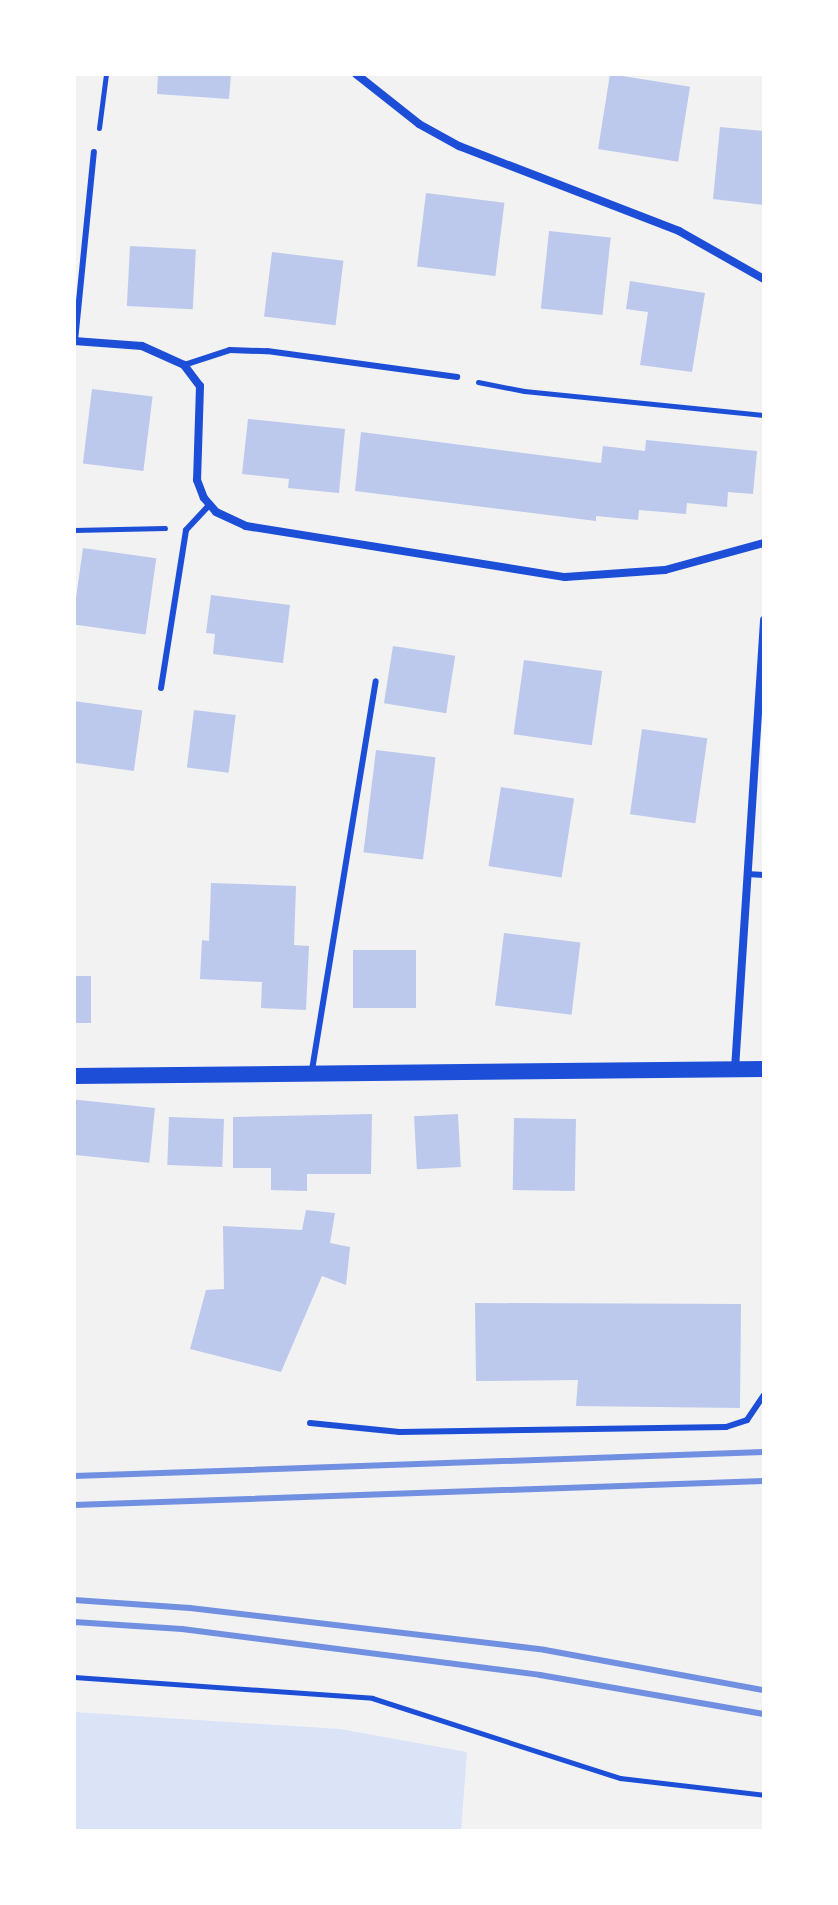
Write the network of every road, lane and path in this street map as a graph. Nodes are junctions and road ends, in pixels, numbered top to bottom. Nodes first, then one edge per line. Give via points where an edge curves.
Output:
1 (106, 74) edge
2 (356, 74) edge
3 (94, 152) joint
4 (764, 279) edge
5 (74, 341) edge
6 (184, 365) junction
7 (457, 377) joint
8 (764, 415) edge
9 (208, 506) junction
10 (74, 530) edge
11 (186, 530) junction
12 (764, 543) edge
13 (764, 620) edge
14 (376, 681) dead end
15 (161, 688) dead end
16 (747, 874) junction
17 (764, 875) edge
18 (735, 1069) junction
19 (764, 1069) edge
20 (312, 1074) junction
21 (74, 1076) edge
22 (764, 1395) edge
23 (310, 1423) dead end
24 (74, 1677) edge
25 (764, 1795) edge

1 - 3 path
2 - 4 street via 419,124 459,146 679,231
3 - 5 lane
5 - 6 street via 142,346
6 - 7 lane via 230,350 267,351
6 - 9 street via 200,386 197,480
7 - 8 path via 524,391
9 - 11 lane
9 - 12 street via 246,526 565,577 665,570
10 - 11 path via 130,525
11 - 15 lane
13 - 16 street
14 - 20 lane
16 - 17 lane
16 - 18 street
18 - 19 main road
18 - 20 main road
20 - 21 main road
22 - 23 lane via 747,1420 726,1427 400,1432
24 - 25 path via 372,1698 620,1778

